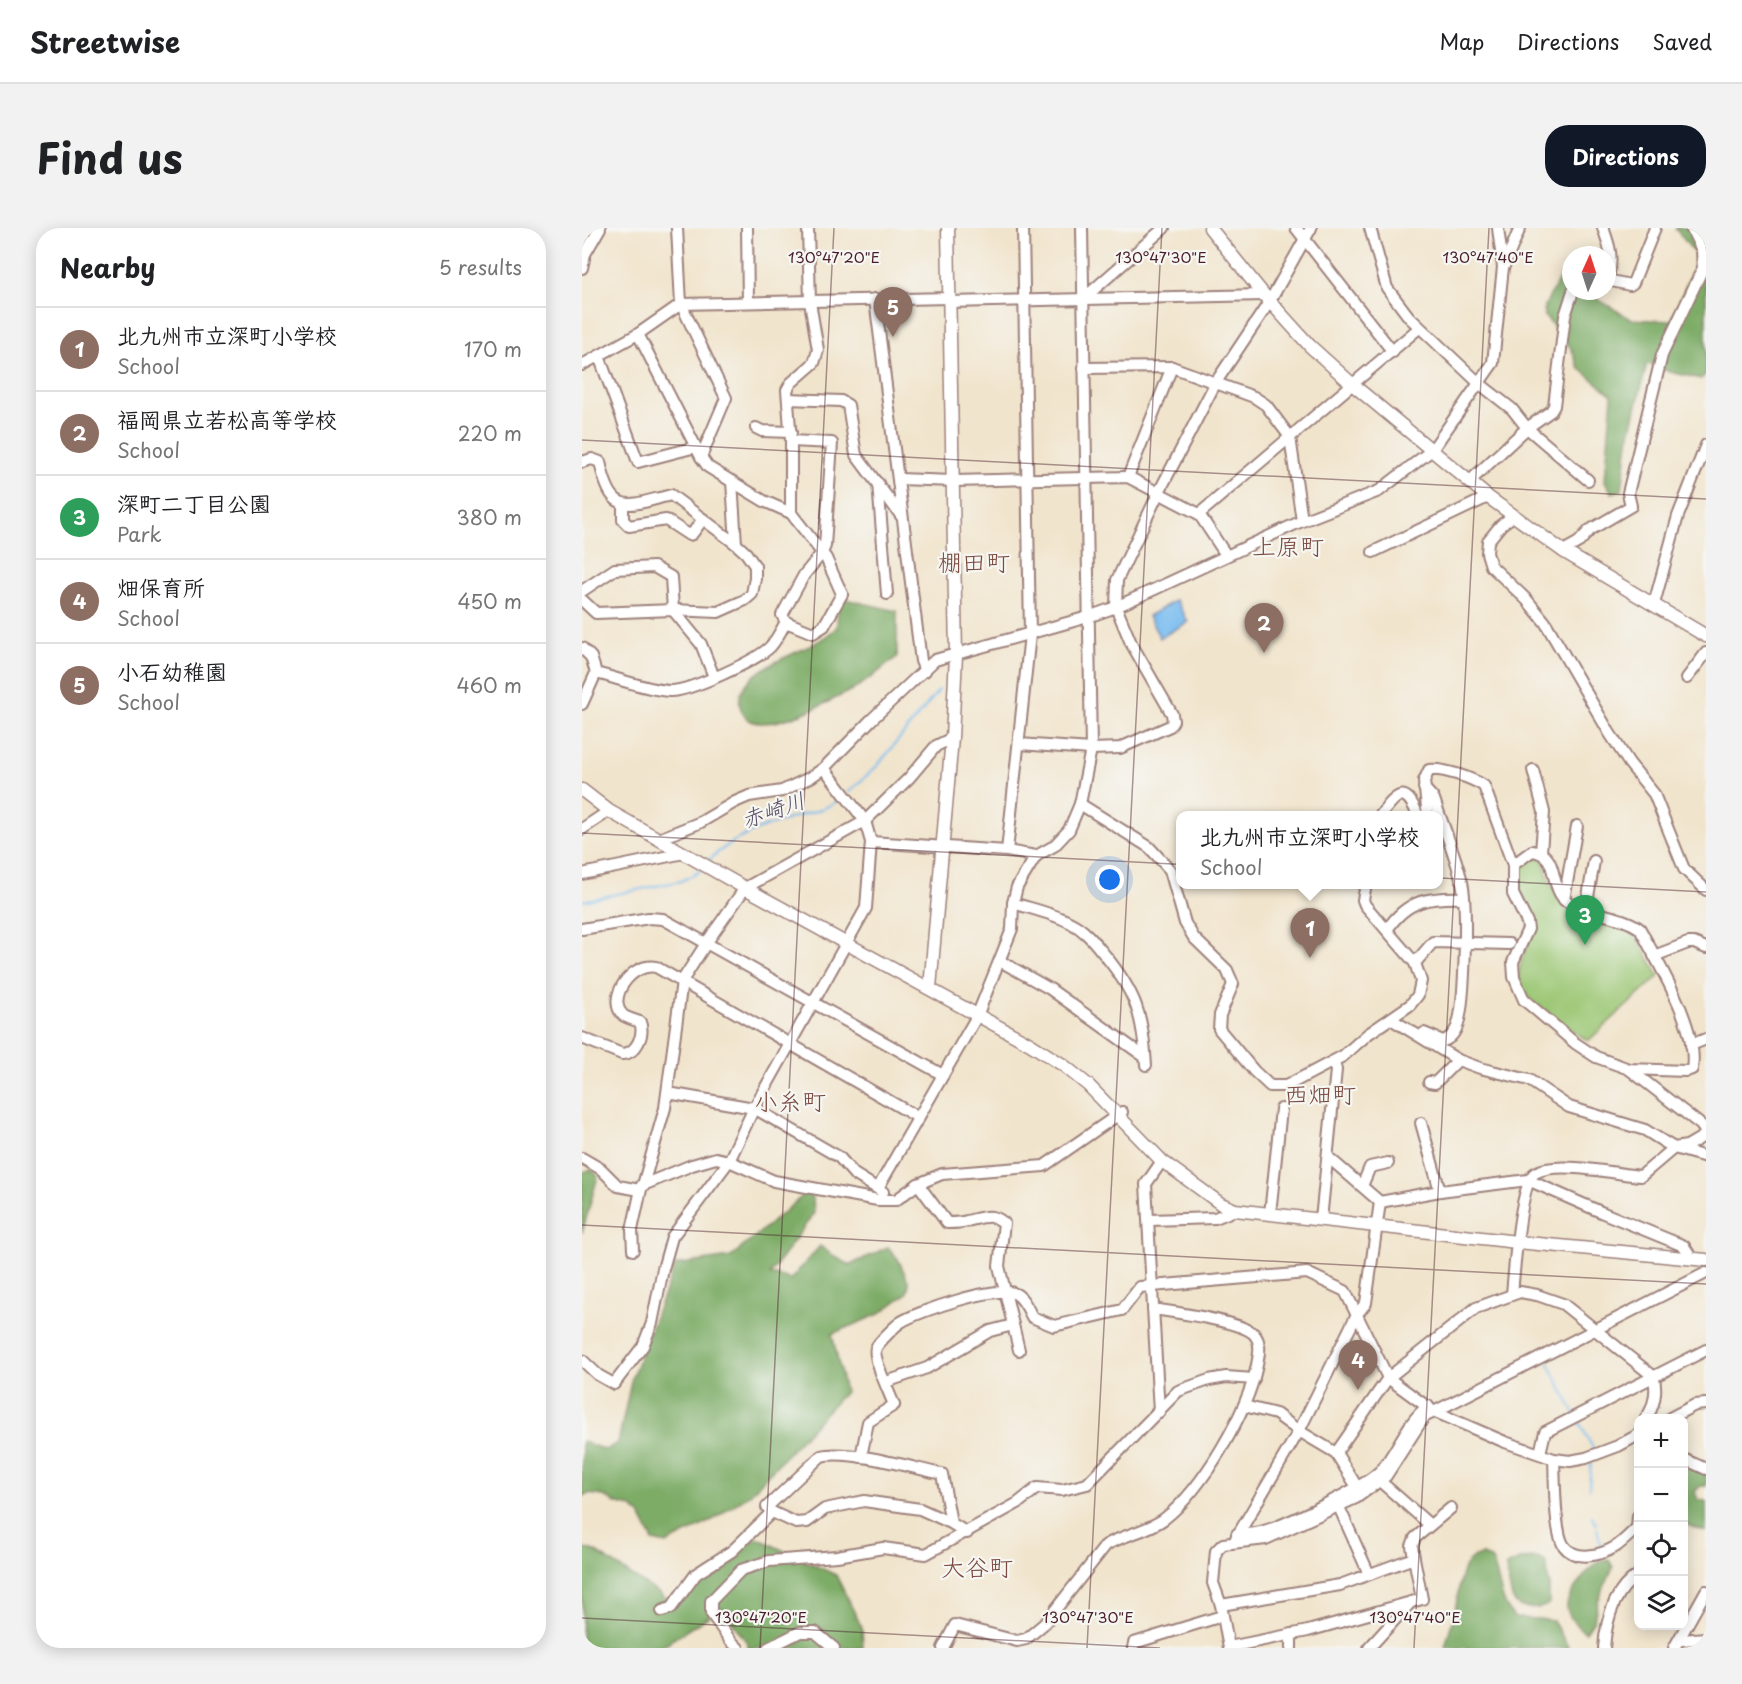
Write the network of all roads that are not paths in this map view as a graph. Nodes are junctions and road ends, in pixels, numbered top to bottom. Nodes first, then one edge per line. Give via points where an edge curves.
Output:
1 (600, 228) edge
2 (677, 228) edge
3 (747, 228) edge
4 (808, 228) edge
5 (948, 228) edge
6 (1023, 228) edge
7 (1082, 228) edge
8 (1164, 228) edge
9 (1210, 228) edge
10 (1296, 228) edge
11 (1311, 228) edge
12 (1370, 228) edge
13 (1498, 228) edge
14 (1520, 228) edge
15 (1603, 228) edge
16 (1656, 228) edge
17 (1691, 228) edge
18 (1305, 240) junction
19 (1610, 246) edge
20 (1503, 267) junction
21 (582, 268) edge
22 (1616, 283) edge
23 (1267, 298) junction
24 (875, 299) junction
25 (1083, 299) junction
26 (949, 300) junction
27 (1024, 300) junction
28 (1570, 300) edge
29 (748, 302) junction
30 (810, 302) junction
31 (681, 304) junction
32 (1419, 328) junction
33 (638, 334) junction
34 (1393, 352) junction
35 (599, 356) junction
36 (582, 365) edge
37 (1172, 367) junction
38 (1084, 368) junction
39 (1216, 382) junction
40 (1352, 384) junction
41 (1480, 384) junction
42 (788, 399) junction
43 (756, 428) dead end
44 (1527, 428) junction
45 (791, 437) junction
46 (1290, 437) junction
47 (1706, 445) edge
48 (1432, 450) junction
49 (698, 452) junction
50 (582, 462) edge
51 (1128, 477) junction
52 (899, 479) junction
53 (1086, 479) junction
54 (1027, 480) junction
55 (1588, 480) dead end
56 (954, 481) junction
57 (1470, 481) junction
58 (732, 482) junction
59 (878, 483) junction
60 (1158, 494) junction
61 (1488, 497) junction
62 (622, 504) junction
63 (791, 513) junction
64 (1199, 514) junction
65 (1513, 516) junction
66 (704, 519) junction
67 (904, 520) junction
68 (1302, 521) junction
69 (736, 544) junction
70 (1563, 551) junction
71 (1373, 552) dead end
72 (822, 553) junction
73 (1226, 555) junction
74 (582, 591) edge
75 (887, 594) dead end
76 (582, 600) edge
77 (1654, 604) junction
78 (1116, 608) junction
79 (673, 610) junction
80 (1088, 617) junction
81 (786, 622) junction
82 (1030, 634) junction
83 (1706, 636) edge
84 (582, 648) edge
85 (1706, 653) edge
86 (956, 655) junction
87 (925, 671) junction
88 (596, 673) junction
89 (714, 677) junction
90 (1687, 678) dead end
91 (582, 704) edge
92 (952, 738) junction
93 (1018, 744) junction
94 (1091, 749) junction
95 (824, 768) junction
96 (1533, 770) dead end
97 (1424, 788) junction
98 (582, 790) edge
99 (1080, 804) junction
100 (609, 811) junction
101 (1384, 811) edge
102 (1416, 811) edge
103 (1427, 811) edge
104 (1438, 811) edge
105 (865, 821) junction
106 (1443, 826) edge
107 (1577, 826) dead end
108 (582, 830) edge
109 (659, 839) junction
110 (871, 842) junction
111 (941, 845) junction
112 (1007, 851) junction
113 (1541, 852) junction
114 (684, 853) junction
115 (1036, 856) junction
116 (1594, 861) dead end
117 (1513, 865) junction
118 (582, 874) edge
119 (745, 888) junction
120 (1365, 889) edge
121 (1706, 890) edge
122 (1464, 898) junction
123 (1564, 900) junction
124 (1013, 903) junction
125 (1586, 909) junction
126 (582, 929) edge
127 (1387, 930) junction
128 (1465, 941) junction
129 (706, 942) junction
130 (845, 943) junction
131 (1509, 944) dead end
132 (1706, 948) edge
133 (1654, 956) junction
134 (1000, 961) junction
135 (1415, 963) junction
136 (682, 981) junction
137 (930, 988) junction
138 (813, 1002) junction
139 (978, 1017) junction
140 (1390, 1019) junction
141 (1405, 1028) junction
142 (582, 1038) edge
143 (1706, 1039) edge
144 (790, 1043) junction
145 (1691, 1045) junction
146 (1458, 1060) junction
147 (1334, 1062) junction
148 (1629, 1069) junction
149 (943, 1075) junction
150 (1429, 1082) dead end
151 (668, 1093) junction
152 (754, 1108) junction
153 (1281, 1109) dead end
154 (1120, 1114) junction
155 (919, 1118) junction
156 (1421, 1122) dead end
157 (1674, 1148) junction
158 (1328, 1157) junction
159 (1706, 1157) edge
160 (582, 1158) edge
161 (729, 1161) junction
162 (1162, 1161) junction
163 (1388, 1163) dead end
164 (1528, 1180) junction
165 (918, 1184) junction
166 (1362, 1186) junction
167 (641, 1187) junction
168 (878, 1188) junction
169 (1440, 1191) junction
170 (896, 1200) junction
171 (1380, 1202) junction
172 (1235, 1210) junction
173 (1270, 1214) junction
174 (1150, 1220) junction
175 (1321, 1220) junction
176 (1376, 1226) junction
177 (1517, 1242) junction
178 (633, 1250) dead end
179 (1692, 1259) junction
180 (1706, 1260) edge
181 (1706, 1267) edge
182 (1706, 1273) edge
183 (1151, 1286) junction
184 (1005, 1292) junction
185 (1512, 1294) junction
186 (1153, 1309) junction
187 (1357, 1314) junction
188 (1013, 1325) junction
189 (1591, 1327) junction
190 (1019, 1350) dead end
191 (1706, 1350) edge
192 (582, 1360) edge
193 (1653, 1376) junction
194 (1388, 1378) junction
195 (1254, 1379) junction
196 (886, 1382) junction
197 (1706, 1404) edge
198 (1244, 1406) junction
199 (1430, 1408) junction
200 (1159, 1412) junction
201 (1648, 1414) edge
202 (1679, 1414) edge
203 (1634, 1430) edge
204 (1299, 1431) junction
205 (1634, 1437) edge
206 (1618, 1446) junction
207 (1336, 1453) junction
208 (1540, 1453) junction
209 (861, 1457) junction
210 (1554, 1459) junction
211 (1688, 1461) edge
212 (1706, 1469) edge
213 (1381, 1482) junction
214 (1357, 1487) junction
215 (1339, 1507) junction
216 (1451, 1508) dead end
217 (772, 1512) junction
218 (951, 1523) junction
219 (1430, 1525) junction
220 (1634, 1532) edge
221 (967, 1533) junction
222 (1235, 1538) junction
223 (1414, 1558) junction
224 (1368, 1574) junction
225 (1636, 1576) edge
226 (1706, 1591) edge
227 (1411, 1602) junction
228 (1222, 1610) junction
229 (662, 1611) dead end
230 (1291, 1634) junction
231 (1706, 1638) edge
232 (1261, 1644) edge
233 (1678, 1644) edge
234 (1229, 1647) edge
235 (738, 1648) edge
236 (768, 1648) edge
237 (834, 1648) edge
238 (943, 1648) edge
239 (1132, 1648) edge
240 (1291, 1648) edge
241 (1369, 1648) edge
242 (1604, 1648) edge

1 - 21 street via 585,254
2 - 31 street
3 - 29 street
4 - 30 street
5 - 26 street
6 - 27 street
7 - 25 street
8 - 25 street
9 - 23 street
10 - 18 street
11 - 18 street
12 - 32 street via 1387,288
13 - 20 street
14 - 20 street
15 - 19 street
16 - 22 street via 1633,283
17 - 70 street via 1702,250 1703,268 1662,355 1628,493 1631,506
18 - 23 street
18 - 34 street
20 - 41 street via 1493,363
23 - 25 street
23 - 39 street
23 - 40 street via 1310,346
24 - 26 street
24 - 30 street
24 - 52 street
25 - 27 street
25 - 38 street
26 - 27 street
26 - 56 street
27 - 54 street
28 - 44 street via 1554,406
29 - 30 street
29 - 31 street
30 - 42 street via 818,350 814,363 791,383
31 - 33 street
31 - 49 street via 726,398
32 - 34 street
32 - 41 street
33 - 35 street
33 - 49 street
34 - 40 street
35 - 36 street
35 - 49 street via 638,462
37 - 38 street
37 - 39 street
37 - 51 street
38 - 53 street
39 - 46 street via 1254,396 1266,405
39 - 60 street
40 - 46 street
40 - 48 street
41 - 44 street via 1512,409
41 - 48 street
42 - 45 street
42 - 59 street via 845,402 856,455
43 - 45 street
44 - 55 street
44 - 57 street
45 - 63 street
45 - 72 street via 832,443
46 - 64 street
46 - 68 street
47 - 77 street via 1678,516
48 - 57 street
48 - 68 street via 1379,491
49 - 58 street via 708,467
50 - 62 street via 600,462 607,488
51 - 53 street
51 - 60 street
52 - 56 street
52 - 67 street
53 - 54 street
53 - 80 street
54 - 56 street
54 - 82 street
56 - 86 street
57 - 61 street
58 - 63 street
58 - 69 street
59 - 67 street
59 - 75 street
60 - 64 street
60 - 78 street via 1117,580
61 - 65 street
61 - 71 street
62 - 66 street via 671,495
62 - 66 street via 623,520 630,526 666,520 689,535
63 - 72 street
64 - 73 street
65 - 70 street
65 - 121 street via 1488,541 1491,566 1545,622 1609,732 1654,794 1684,869
66 - 69 street
67 - 87 street
68 - 73 street
69 - 79 street via 755,566 752,594 718,612
70 - 77 street
72 - 81 street via 804,575 782,615
72 - 81 street via 844,594 824,626 813,633
73 - 78 street
74 - 79 street via 615,569 654,567 671,576
76 - 79 street via 596,613
77 - 83 street
78 - 80 street
78 - 94 street via 1173,721 1170,726 1120,748
79 - 89 street via 701,644
80 - 82 street
80 - 94 street
81 - 89 street via 772,645 761,654
82 - 86 street
82 - 93 street
84 - 88 street via 591,657
85 - 90 street
86 - 87 street via 935,660
86 - 92 street
87 - 95 street
88 - 89 street via 672,691
88 - 91 street
92 - 105 street via 936,746
92 - 111 street
93 - 94 street
93 - 112 street
94 - 99 street
95 - 105 street
95 - 109 street via 797,785 749,796
96 - 113 street via 1544,812
97 - 103 street
97 - 104 street
97 - 117 street via 1429,770 1437,769 1484,786
98 - 100 street
99 - 115 street via 1069,830 1054,846
99 - 147 street via 1149,847 1170,870 1185,923 1194,938 1227,970 1233,984 1219,1029 1254,1071 1270,1086 1286,1086
100 - 108 street
100 - 109 street
101 - 102 street via 1398,795 1412,800
105 - 110 street
105 - 119 street
106 - 122 street
107 - 123 street
109 - 114 street
110 - 111 street
110 - 130 street via 866,908
111 - 112 street
111 - 137 street
112 - 115 street
113 - 117 street via 1532,851
113 - 123 street via 1548,858
114 - 118 street
114 - 119 street
115 - 124 street via 1017,887
116 - 125 street
117 - 148 street via 1513,894 1528,929 1514,962 1514,977 1524,1000 1596,1057
119 - 129 street
119 - 130 street
120 - 127 street via 1365,905
122 - 127 street via 1436,897 1411,905
122 - 128 street
123 - 125 street
124 - 134 street via 1012,929
124 - 134 street via 1070,922 1086,933 1124,979 1134,998 1145,1041 1145,1061 1050,989
125 - 133 street via 1632,922
126 - 129 street via 663,919
127 - 135 street
128 - 131 street
128 - 135 street via 1433,942
128 - 141 street via 1462,997 1457,1028 1450,1039 1443,1041
129 - 136 street
129 - 138 street
130 - 137 street
130 - 138 street
132 - 133 street via 1688,943
133 - 145 street via 1677,999
134 - 139 street
135 - 140 street via 1421,981 1418,995
136 - 142 street via 649,966 632,973 624,982 619,1008 623,1015 640,1022 642,1030 629,1054
136 - 144 street
136 - 151 street
137 - 139 street
138 - 144 street
138 - 149 street
139 - 149 street
139 - 154 street via 1062,1065
140 - 141 street
140 - 147 street
141 - 146 street
143 - 145 street
144 - 152 street
144 - 155 street
145 - 148 street via 1692,1069
146 - 150 street via 1435,1083
146 - 157 street via 1529,1080 1569,1107 1645,1130
147 - 158 street
148 - 157 street via 1705,1131 1704,1136 1687,1146
149 - 155 street
151 - 152 street
151 - 167 street
152 - 161 street
152 - 168 street via 839,1157 854,1174
153 - 173 street
154 - 162 street
154 - 165 street via 1044,1167 942,1174
155 - 168 street
156 - 169 street
157 - 159 street
157 - 164 street via 1641,1176 1555,1168 1536,1172
158 - 166 street
158 - 175 street
160 - 167 street via 602,1169 618,1186
161 - 167 street via 716,1158
161 - 170 street via 774,1181
161 - 192 street via 672,1237 652,1323 622,1375 614,1384
162 - 172 street
162 - 174 street via 1146,1184
163 - 166 street via 1370,1167
164 - 169 street
164 - 177 street
164 - 179 street via 1684,1246
165 - 170 street
165 - 184 street via 947,1223 988,1216 1004,1223 999,1266
166 - 171 street
167 - 178 street via 632,1230
168 - 170 street
169 - 171 street
171 - 176 street
172 - 173 street
172 - 174 street via 1215,1218
173 - 175 street
174 - 183 street
175 - 176 street
176 - 177 street
176 - 187 street via 1366,1303
177 - 179 street
177 - 185 street
179 - 180 street
181 - 189 street
182 - 189 street
183 - 184 street via 1140,1287 1122,1310 1054,1326 1032,1317 1025,1303 1015,1294
183 - 186 street
183 - 187 street via 1307,1273 1345,1291
184 - 188 street
184 - 196 street via 964,1298 900,1322 876,1348 875,1357
185 - 189 street via 1537,1295 1563,1304
185 - 194 street via 1476,1308
186 - 195 street via 1218,1320 1250,1331 1259,1343
186 - 200 street
187 - 194 street
187 - 204 street
188 - 190 street
188 - 196 street via 990,1331 927,1368
189 - 193 street
189 - 199 street
191 - 193 street
193 - 201 street via 1656,1383
193 - 208 street via 1545,1432
194 - 199 street
194 - 207 street
195 - 198 street
195 - 200 street via 1226,1377 1192,1385 1178,1391
196 - 209 street via 894,1405 867,1422
197 - 202 street
198 - 204 street via 1276,1414
198 - 238 street via 1214,1459 1186,1497 1164,1519 1106,1545 1045,1623 1026,1639 1017,1641 955,1625
199 - 208 street via 1487,1435
199 - 213 street
199 - 214 street via 1416,1415 1381,1470
200 - 221 street via 1087,1484 1062,1490 1037,1488
203 - 206 street
204 - 207 street
204 - 222 street
205 - 206 street
206 - 210 street via 1586,1458
207 - 214 street
208 - 210 street
209 - 217 street via 821,1455 767,1507
209 - 218 street via 942,1474
210 - 220 street via 1563,1545 1573,1554 1584,1556 1616,1546
211 - 212 street
213 - 215 street
213 - 219 street
214 - 222 street via 1287,1522
215 - 222 street via 1266,1539
215 - 224 street
216 - 219 street
217 - 218 street via 796,1523 807,1522 825,1509 864,1501 920,1509
217 - 229 street via 732,1551 696,1574 671,1608
218 - 221 street
219 - 223 street via 1415,1538
221 - 235 street via 926,1554 883,1548 769,1561 741,1570 711,1601 711,1613
222 - 228 street via 1216,1551 1214,1583
223 - 224 street
223 - 227 street via 1422,1599
224 - 228 street via 1340,1585
225 - 242 street via 1627,1582 1614,1602
226 - 233 street
227 - 230 street
227 - 241 street
228 - 234 street
228 - 239 street via 1134,1643
230 - 232 street
230 - 240 street
231 - 233 street
232 - 234 street
236 - 237 street via 800,1632 815,1632

